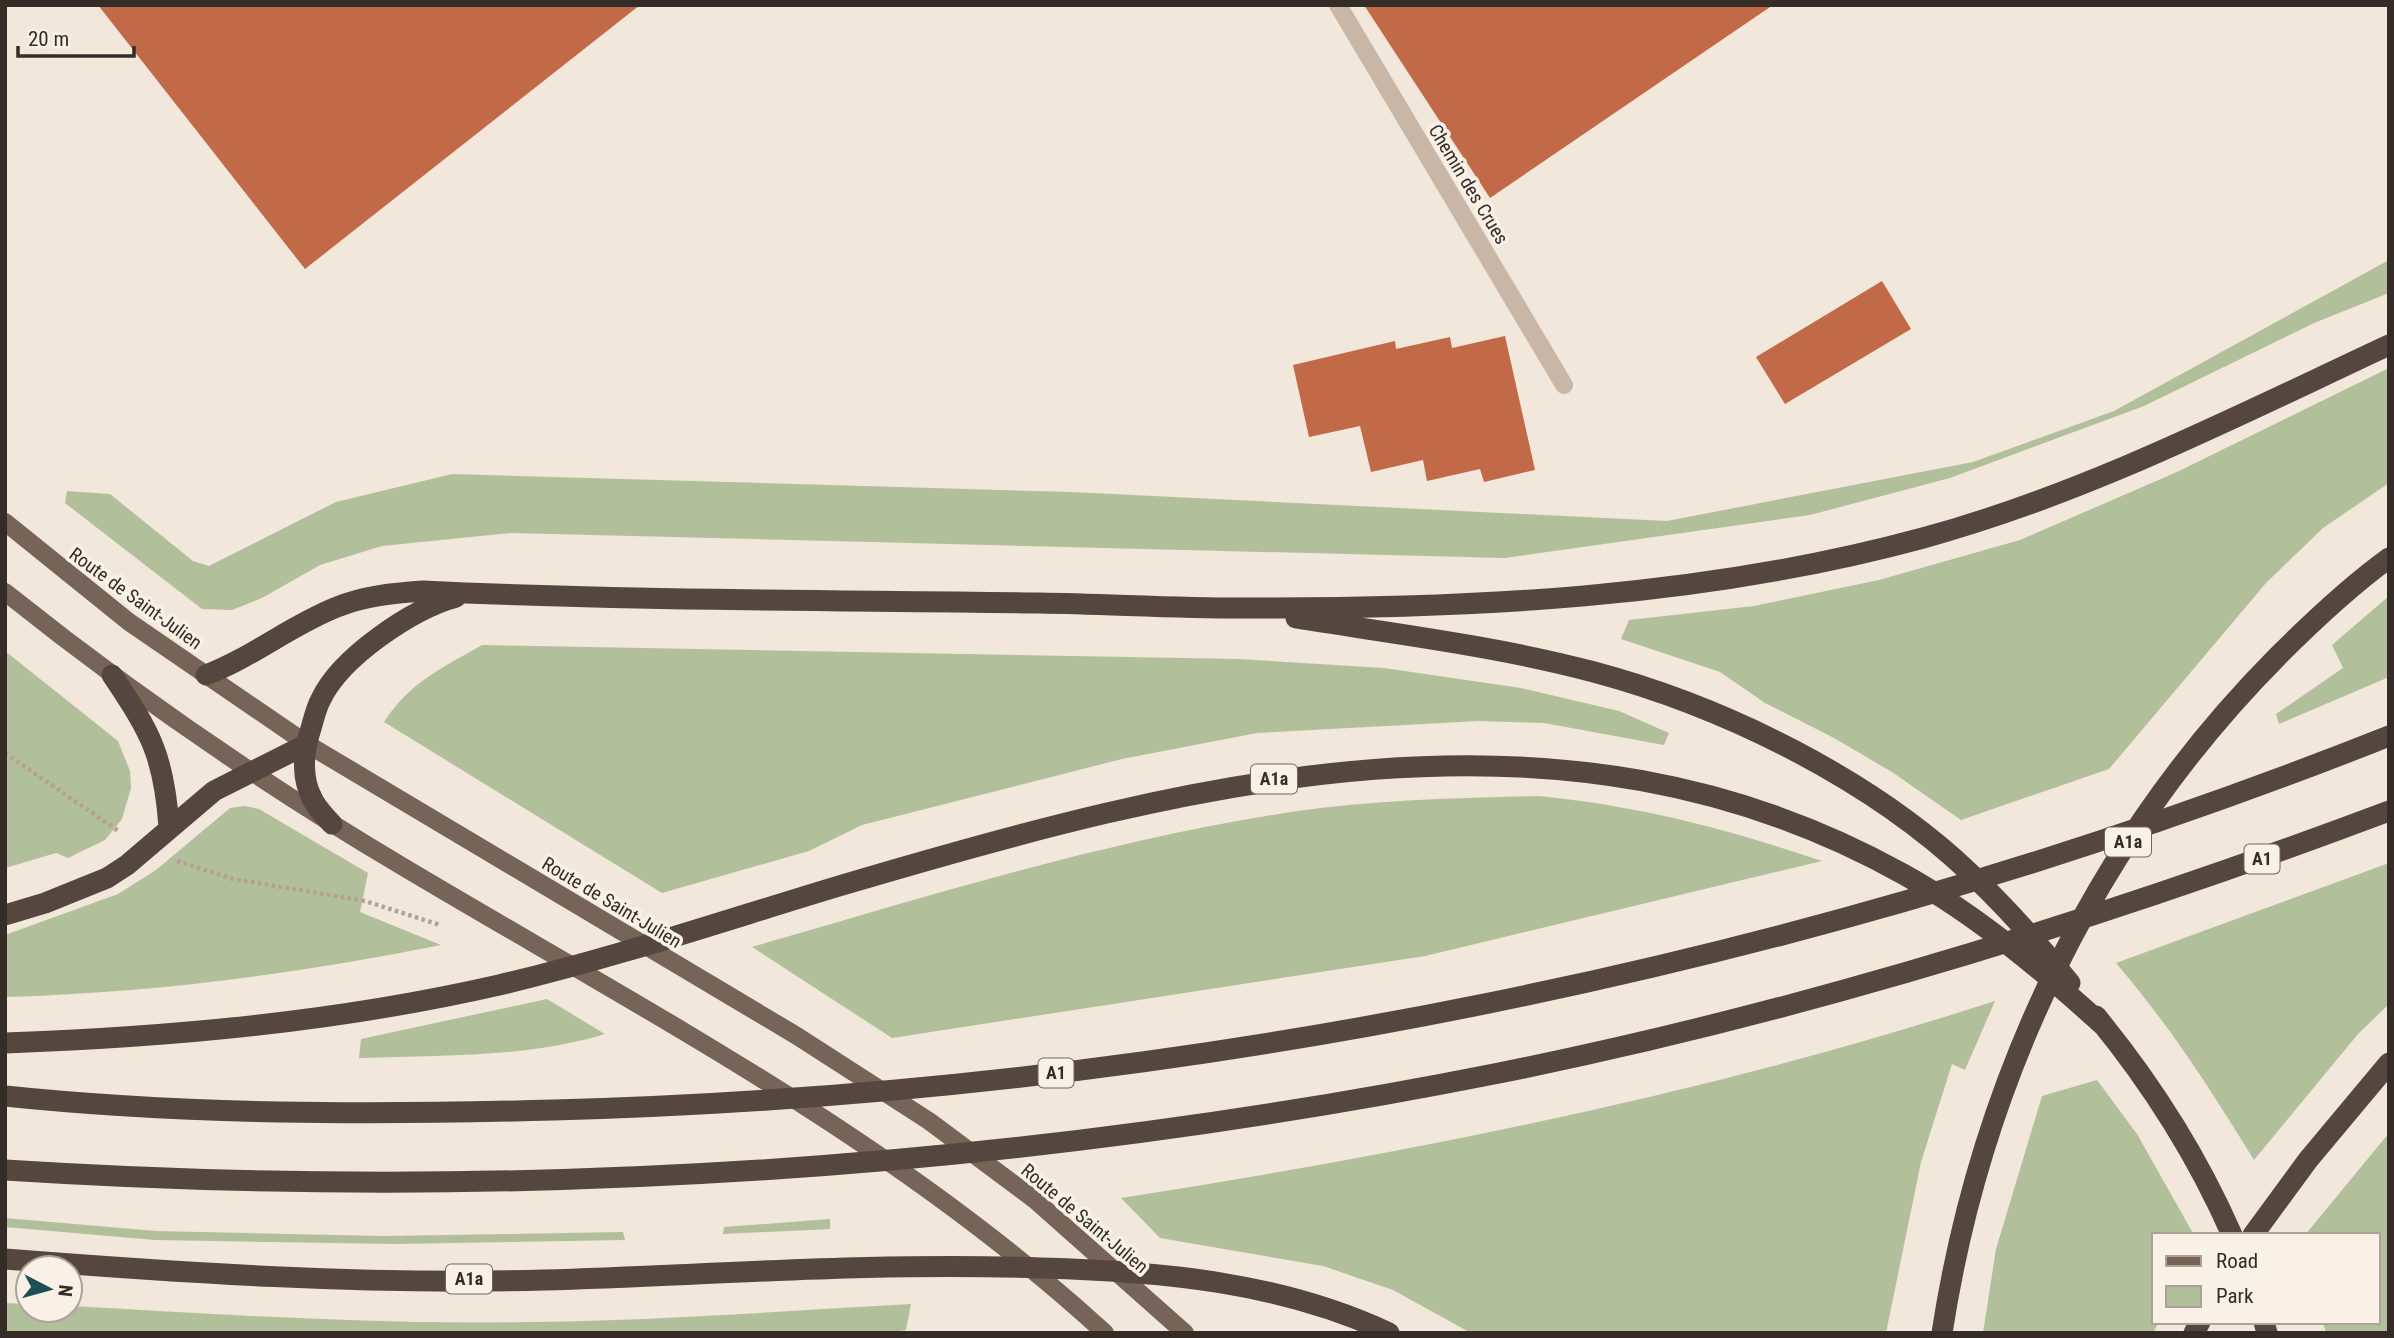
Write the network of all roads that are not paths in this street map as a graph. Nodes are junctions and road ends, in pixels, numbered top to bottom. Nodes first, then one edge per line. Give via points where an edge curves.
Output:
1 (1338, 5) edge
2 (2389, 345) edge
3 (1564, 385) dead end
4 (5, 522) edge
5 (2389, 558) edge
6 (5, 592) edge
7 (472, 593) junction
8 (1239, 608) junction
9 (112, 675) junction
10 (206, 675) junction
11 (2389, 736) edge
12 (307, 744) junction
13 (252, 772) junction
14 (2389, 811) edge
15 (332, 824) junction
16 (169, 827) junction
17 (5, 915) edge
18 (2105, 1027) junction
19 (5, 1043) edge
20 (2389, 1063) edge
21 (5, 1097) edge
22 (5, 1170) edge
23 (2231, 1233) edge
24 (2254, 1233) edge
25 (5, 1259) edge
26 (1105, 1333) edge
27 (1185, 1333) edge
28 (1389, 1333) edge
29 (1942, 1333) edge

1 - 3 street, Chemin des Crues
2 - 8 highway via 2086,482 1995,516 1860,554 1665,587 1551,598 1430,606
4 - 10 main road, Route de Saint-Julien via 129,622
5 - 29 highway, A1a via 2313,622 2232,702 2127,843 2060,955 1989,1133
6 - 9 main road
7 - 8 highway
7 - 10 highway via 423,591 351,602
7 - 12 highway via 421,609 367,647 321,697
8 - 18 highway via 1477,647 1595,672 1746,729 1840,777 1936,844 2006,909
9 - 13 main road
9 - 16 highway via 159,757
10 - 12 main road, Route de Saint-Julien
11 - 21 highway, A1 via 2082,847 1847,917 1514,997 1294,1038 1049,1074 699,1105 505,1112 269,1111
12 - 13 highway
12 - 15 highway via 305,772 311,798
12 - 27 main road, Route de Saint-Julien via 797,1036 929,1121 1035,1200
13 - 15 main road
13 - 16 highway via 214,791
14 - 22 highway, A1 via 2134,904 1817,998 1505,1072 1285,1111 1043,1146 800,1169 566,1181 312,1183
15 - 26 main road via 638,1001 857,1138 971,1219
16 - 17 highway via 107,878
18 - 19 highway, A1a via 1979,923 1903,874 1808,829 1648,783 1549,769 1409,767 1306,774 1152,801 498,985 228,1029
18 - 23 highway, A1a via 2185,1142
20 - 24 highway
25 - 28 highway, A1a via 406,1279 540,1280 934,1264 1095,1269 1267,1292

